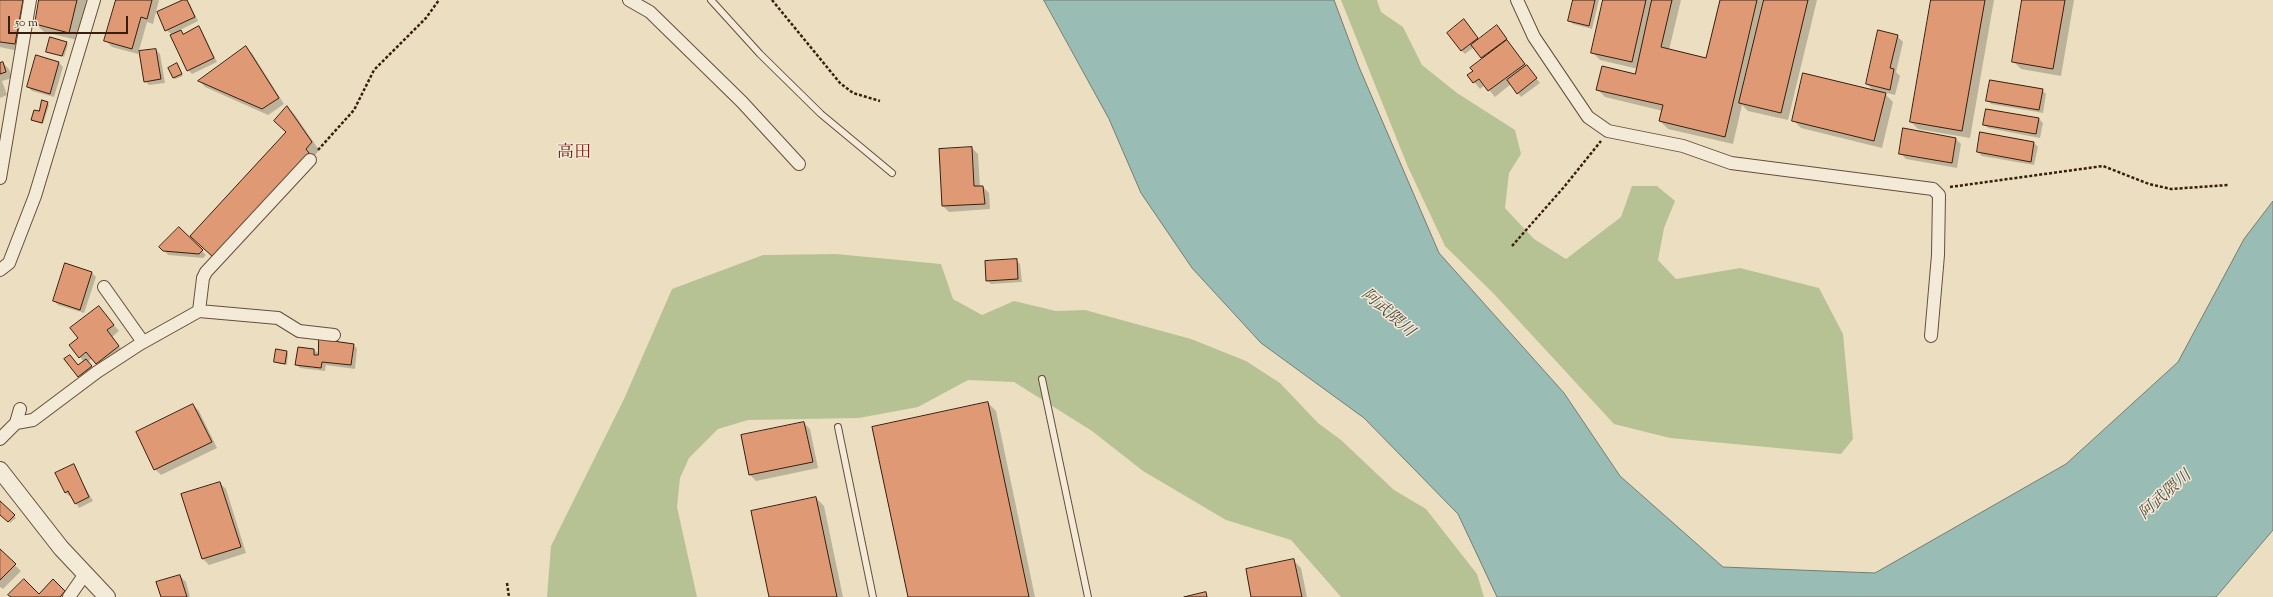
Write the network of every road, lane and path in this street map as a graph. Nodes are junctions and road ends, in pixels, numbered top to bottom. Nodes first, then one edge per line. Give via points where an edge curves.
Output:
1 (30, 0) edge
2 (94, 0) edge
3 (439, 0) edge
4 (629, 0) edge
5 (710, 0) edge
6 (772, 0) edge
7 (1517, 0) edge
8 (880, 101) dead end
9 (1608, 131) junction
10 (310, 160) joint
11 (799, 164) dead end
12 (892, 173) dead end
13 (0, 178) edge
14 (2228, 185) dead end
15 (1933, 189) junction
16 (1512, 246) dead end
17 (0, 270) edge
18 (104, 287) dead end
19 (199, 311) junction
20 (334, 335) dead end
21 (1931, 336) dead end
22 (144, 342) junction
23 (1042, 379) dead end
24 (20, 409) dead end
25 (16, 423) junction
26 (838, 427) dead end
27 (0, 439) edge
28 (0, 470) edge
29 (85, 574) junction
30 (507, 583) dead end
31 (69, 597) edge
32 (107, 597) edge
33 (510, 597) edge
34 (873, 597) edge
35 (1088, 597) edge

1 - 13 street
2 - 17 street via 35,196 9,263
3 - 10 path via 426,18 374,70 354,110
4 - 11 street via 650,12 742,102
5 - 12 lane via 821,114
6 - 8 path via 840,83 853,93
7 - 9 street via 1534,37 1588,118
9 - 15 street via 1683,146 1731,163
9 - 16 path via 1564,187
10 - 19 street via 206,272
14 - 15 path via 2171,190 2103,166
15 - 21 street via 1940,195
18 - 22 street
19 - 20 street via 278,318 299,331
19 - 22 street
22 - 25 street via 97,372 33,420
23 - 35 lane
24 - 25 street
25 - 27 street
26 - 34 lane
28 - 29 street via 61,548
29 - 31 street
29 - 32 street
30 - 33 path

